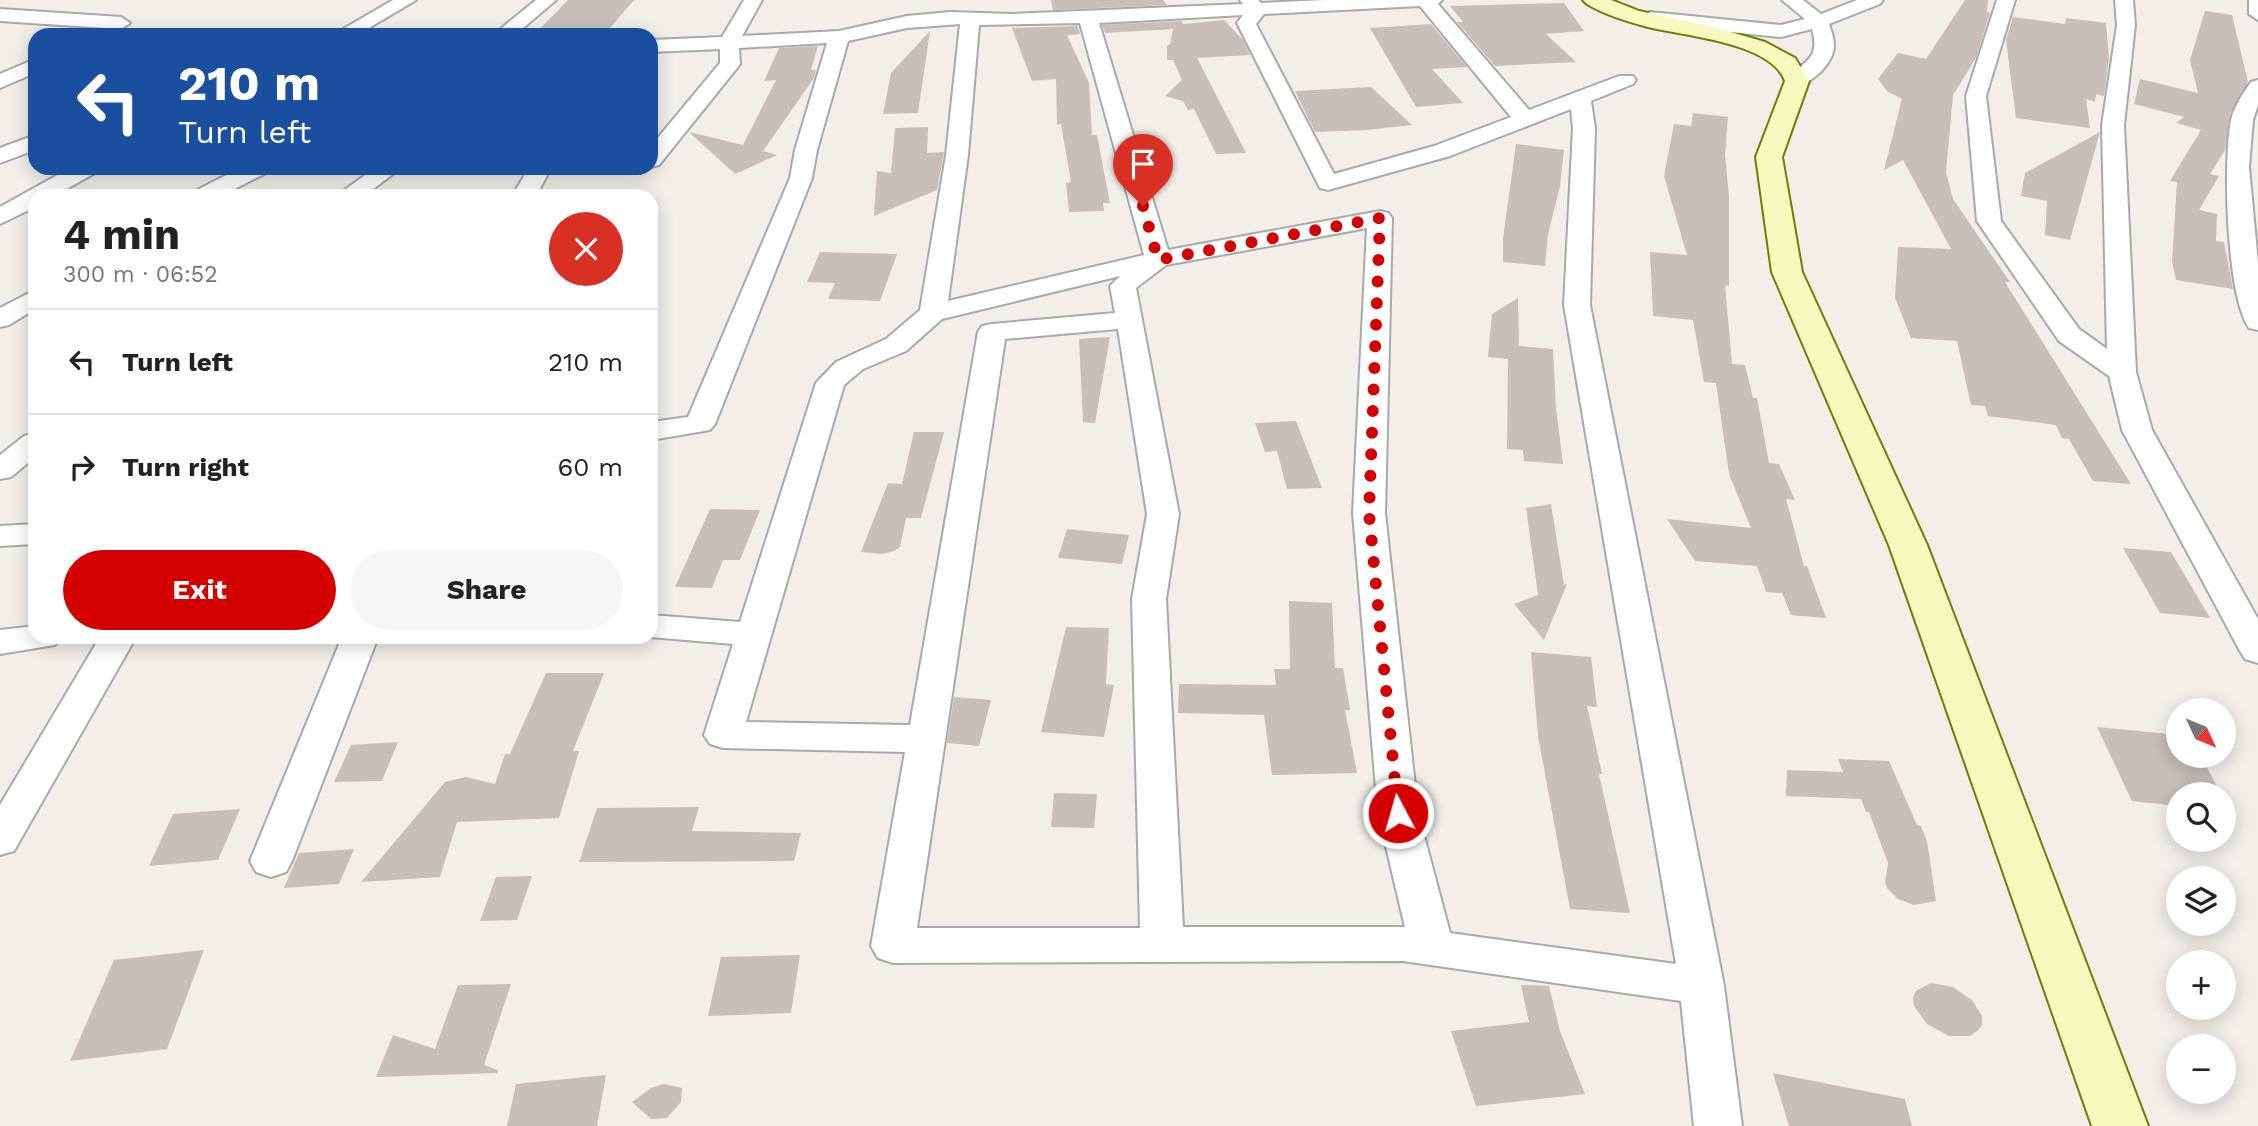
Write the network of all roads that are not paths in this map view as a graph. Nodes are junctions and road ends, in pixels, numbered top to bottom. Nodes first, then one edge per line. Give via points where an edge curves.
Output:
1 (407, 0) edge
2 (547, 0) edge
3 (753, 0) edge
4 (1014, 0) edge
5 (1425, 0) edge
6 (1433, 0) edge
7 (1594, 0) edge
8 (1791, 0) edge
9 (1874, 0) edge
10 (2006, 0) edge
11 (2124, 0) edge
12 (2258, 0) edge
13 (1253, 5) edge
14 (1284, 5) edge
15 (955, 12) edge
16 (1094, 12) edge
17 (2258, 13) edge
18 (0, 15) edge
19 (30, 16) junction
20 (1644, 18) junction
21 (1013, 20) junction
22 (1819, 21) junction
23 (111, 28) edge
24 (356, 28) edge
25 (512, 28) edge
26 (0, 30) edge
27 (839, 37) junction
28 (729, 42) junction
29 (658, 46) edge
30 (28, 68) edge
31 (1626, 79) dead end
32 (1797, 81) junction
33 (0, 82) edge
34 (2258, 86) edge
35 (1580, 98) junction
36 (1523, 117) junction
37 (28, 145) edge
38 (658, 151) edge
39 (0, 156) edge
40 (75, 175) edge
41 (244, 175) edge
42 (380, 175) edge
43 (50, 189) edge
44 (217, 189) edge
45 (358, 189) edge
46 (28, 201) edge
47 (0, 216) edge
48 (1158, 260) junction
49 (28, 302) edge
50 (933, 313) junction
51 (0, 319) edge
52 (1130, 320) junction
53 (2258, 323) edge
54 (2122, 372) junction
55 (658, 430) edge
56 (28, 448) edge
57 (0, 470) edge
58 (28, 534) edge
59 (0, 536) edge
60 (658, 627) edge
61 (754, 634) junction
62 (28, 639) edge
63 (0, 642) edge
64 (114, 644) edge
65 (357, 644) edge
66 (2258, 651) edge
67 (926, 739) junction
68 (0, 840) edge
69 (271, 861) dead end
70 (1162, 945) junction
71 (1432, 948) junction
72 (1702, 986) junction
73 (1718, 1126) edge
74 (2120, 1126) edge

1 - 24 street
2 - 25 street
3 - 28 street
4 - 21 street
5 - 6 street
5 - 14 street
5 - 36 street
7 - 20 street
8 - 22 street
9 - 22 street
10 - 54 street via 1976,96 1989,221 2068,335
11 - 54 street via 2126,25 2113,125
12 - 17 street
13 - 14 street
13 - 16 street
13 - 36 street via 1246,23 1328,183 1442,151
15 - 21 street
15 - 27 street
15 - 50 street via 957,155
16 - 21 street
16 - 48 street
18 - 19 street
19 - 23 street via 121,23
19 - 26 street
20 - 22 street via 1781,31
20 - 32 street via 1740,39 1790,66
22 - 32 street via 1827,43 1823,57
27 - 28 street
27 - 55 street via 801,178 700,424
28 - 29 street
28 - 38 street via 730,64
30 - 33 street
31 - 35 street
32 - 74 street via 1769,157 1787,272 1908,545
34 - 53 street via 2242,117 2239,208 2251,307
35 - 36 street
35 - 72 street via 1584,128 1577,305
37 - 39 street
40 - 43 street
41 - 44 street
42 - 45 street
46 - 47 street
48 - 50 street
48 - 52 street via 1123,286
48 - 71 street via 1380,218 1369,513 1398,813
49 - 51 street
50 - 61 street via 893,347 843,367 830,383
52 - 67 street via 992,332
52 - 70 street via 1163,514 1149,599
54 - 66 street via 2137,430
56 - 57 street
58 - 59 street
60 - 61 street
61 - 67 street via 723,735
62 - 63 street
64 - 68 street
65 - 69 street
67 - 70 street via 893,946
70 - 71 street via 1403,944
71 - 72 street
72 - 73 street

